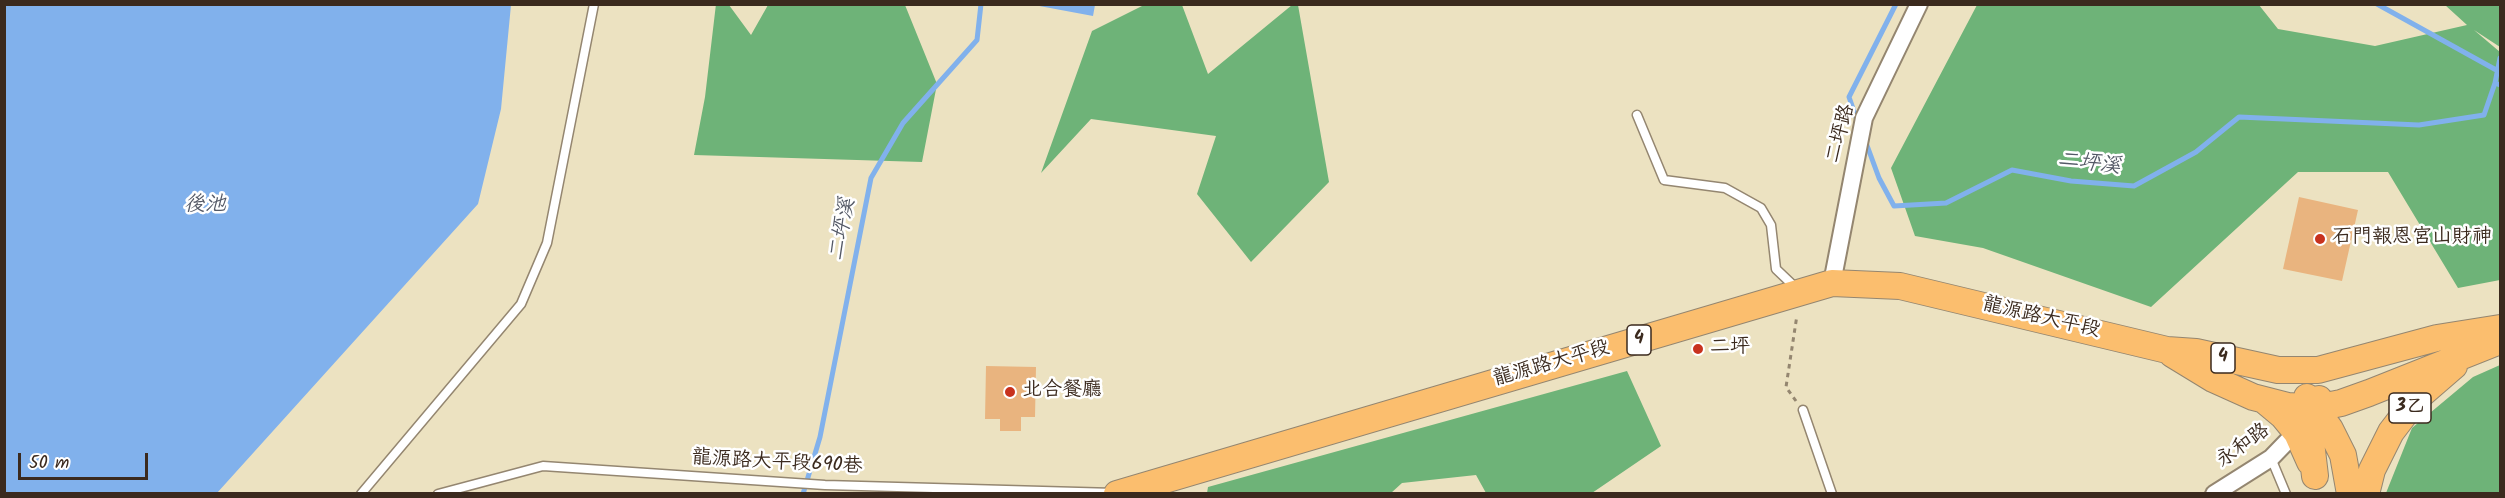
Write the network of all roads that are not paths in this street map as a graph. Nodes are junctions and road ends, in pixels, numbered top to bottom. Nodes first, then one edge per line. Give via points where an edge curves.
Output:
1 (594, 4) edge
2 (1919, 4) edge
3 (1637, 115) dead end
4 (1832, 283) junction
5 (1800, 292) junction
6 (2495, 339) edge
7 (2167, 350) junction
8 (2359, 360) junction
9 (2278, 370) junction
10 (2265, 401) junction
11 (2316, 408) junction
12 (1803, 410) road end
13 (2297, 433) junction
14 (2271, 458) junction
15 (2317, 485) edge
16 (1118, 493) edge
17 (361, 494) edge
18 (438, 494) edge
19 (1832, 494) edge
20 (2214, 494) edge
21 (2286, 494) edge
22 (2350, 494) edge
23 (2366, 494) edge

1 - 17 lane via 547,243 521,304
2 - 4 street, 二坪路 via 1864,118
3 - 5 lane via 1664,180 1725,189 1761,208 1771,225 1776,269
4 - 5 main road, 龍源路大平段 / 4
4 - 7 main road, 龍源路大平段 / 4 via 1900,286
5 - 16 main road, 龍源路大平段 / 4
6 - 8 main road, 龍源路大平段 via 2438,338
6 - 11 main road, 龍源路大平段 / 3乙 via 2369,393
6 - 23 main road, 3乙 via 2448,369 2417,398 2391,432 2372,471
7 - 9 main road, 龍源路大平段 / 4 via 2196,352
7 - 10 main road, 龍源路大平段 / 4 via 2213,379
8 - 9 main road, 龍源路大平段 / 4 via 2318,370
8 - 11 main road, 龍源路大平段 via 2339,371 2324,387
9 - 11 main road, 龍源路大平段 / 4
10 - 11 main road, 龍源路大平段 / 4
10 - 13 main road, 4
11 - 13 street, 永和路
11 - 15 main road via 2311,442
11 - 22 main road via 2343,455
12 - 19 lane
13 - 14 street, 永和路
13 - 15 main road
14 - 20 street, 永和路
14 - 21 lane
16 - 18 lane, 龍源路大平段690巷 via 825,485 543,466

